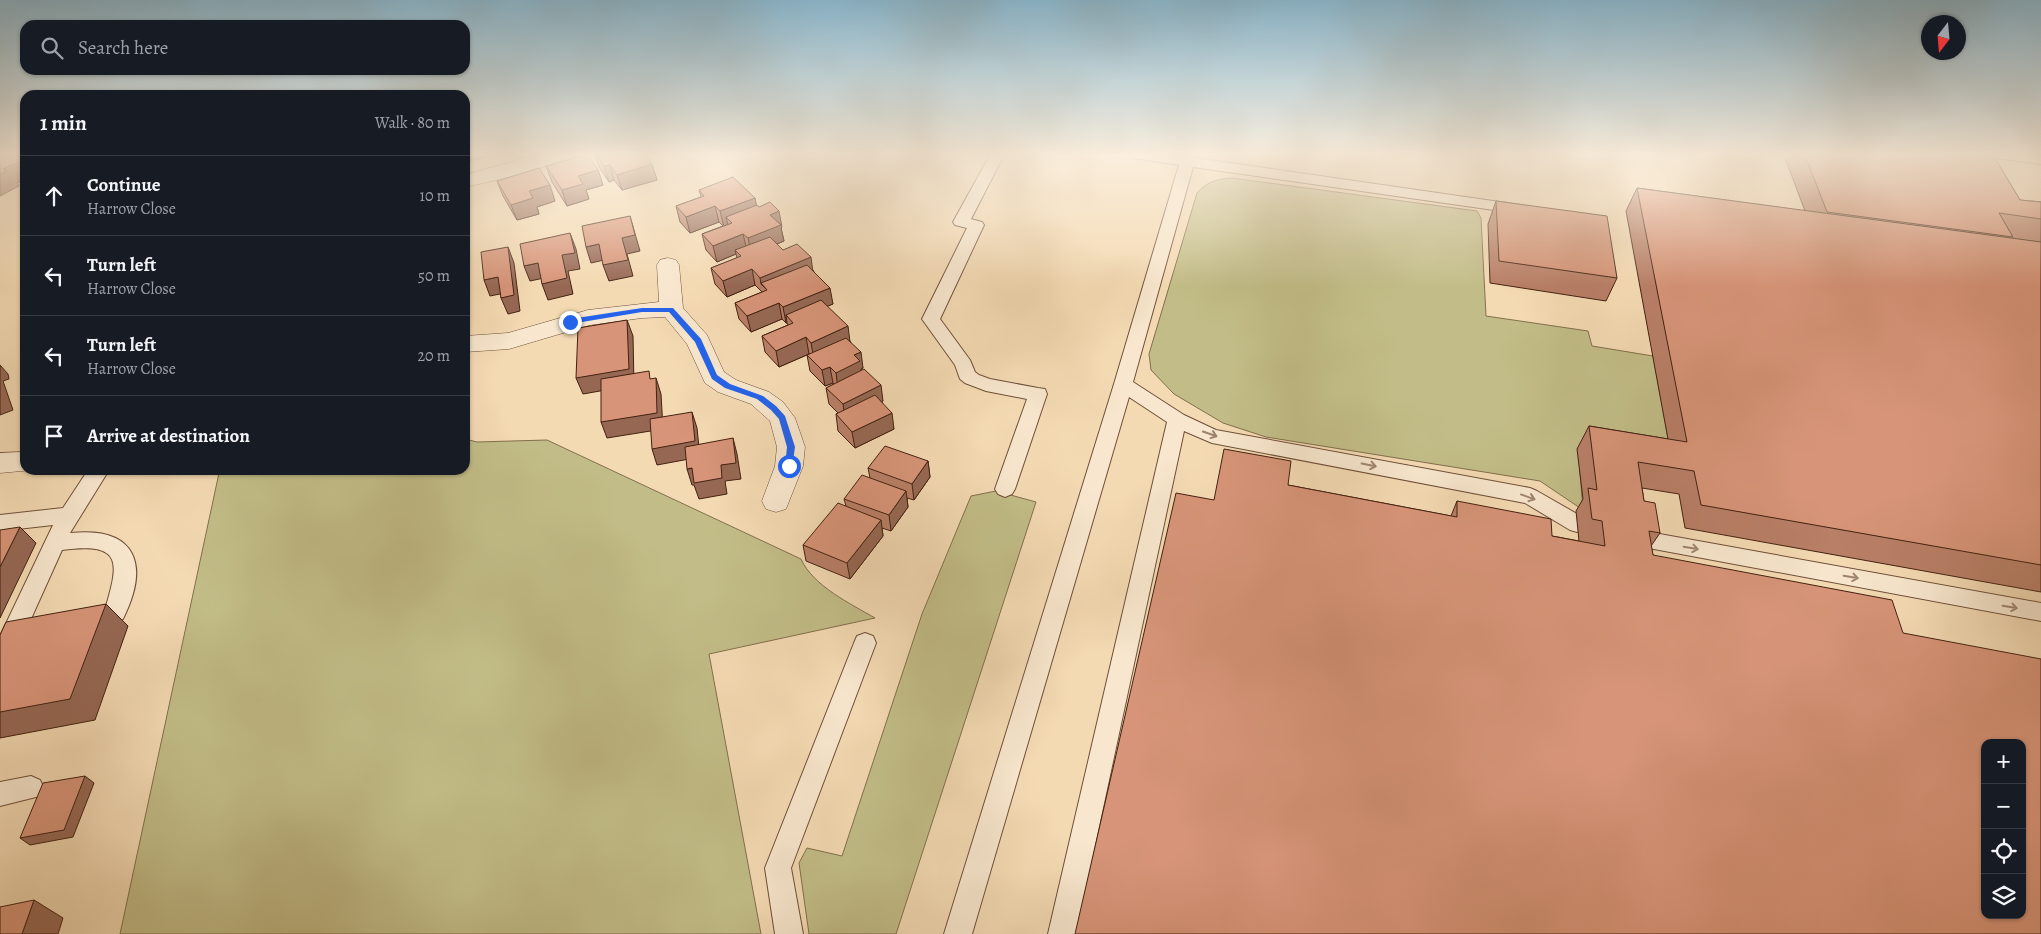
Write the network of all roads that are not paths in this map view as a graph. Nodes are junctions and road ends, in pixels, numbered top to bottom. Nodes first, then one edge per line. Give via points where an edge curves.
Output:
1 (973, 199) edge
2 (1176, 199) edge
3 (1456, 199) edge
4 (1532, 210) edge
5 (668, 266) dead end
6 (671, 310) junction
7 (470, 344) edge
8 (1123, 384) junction
9 (1176, 420) junction
10 (20, 462) edge
11 (0, 463) edge
12 (96, 475) edge
13 (1005, 489) dead end
14 (776, 501) dead end
15 (69, 515) junction
16 (0, 523) edge
17 (1577, 524) dead end
18 (1643, 539) edge
19 (55, 543) junction
20 (2041, 612) edge
21 (115, 613) dead end
22 (865, 643) dead end
23 (0, 663) edge
24 (30, 788) dead end
25 (0, 794) edge
26 (788, 934) edge
27 (958, 934) edge
28 (1062, 934) edge

1 - 13 lane via 961,222 976,225 931,319 972,380 1038,394
2 - 8 lane
3 - 4 lane
5 - 6 street
6 - 7 street via 642,310 588,318 509,341
6 - 14 street via 698,341 714,377 727,386 760,398 782,418 791,447 789,466
8 - 9 lane
8 - 27 lane
9 -> 17 lane via 1212,436 1530,496
9 - 28 lane
10 - 11 street
12 - 15 lane
15 - 16 lane
15 - 19 lane
18 -> 20 lane
19 - 21 lane via 93,538 116,546 126,564 125,580
19 - 23 lane
22 - 26 lane via 778,868
24 - 25 lane

